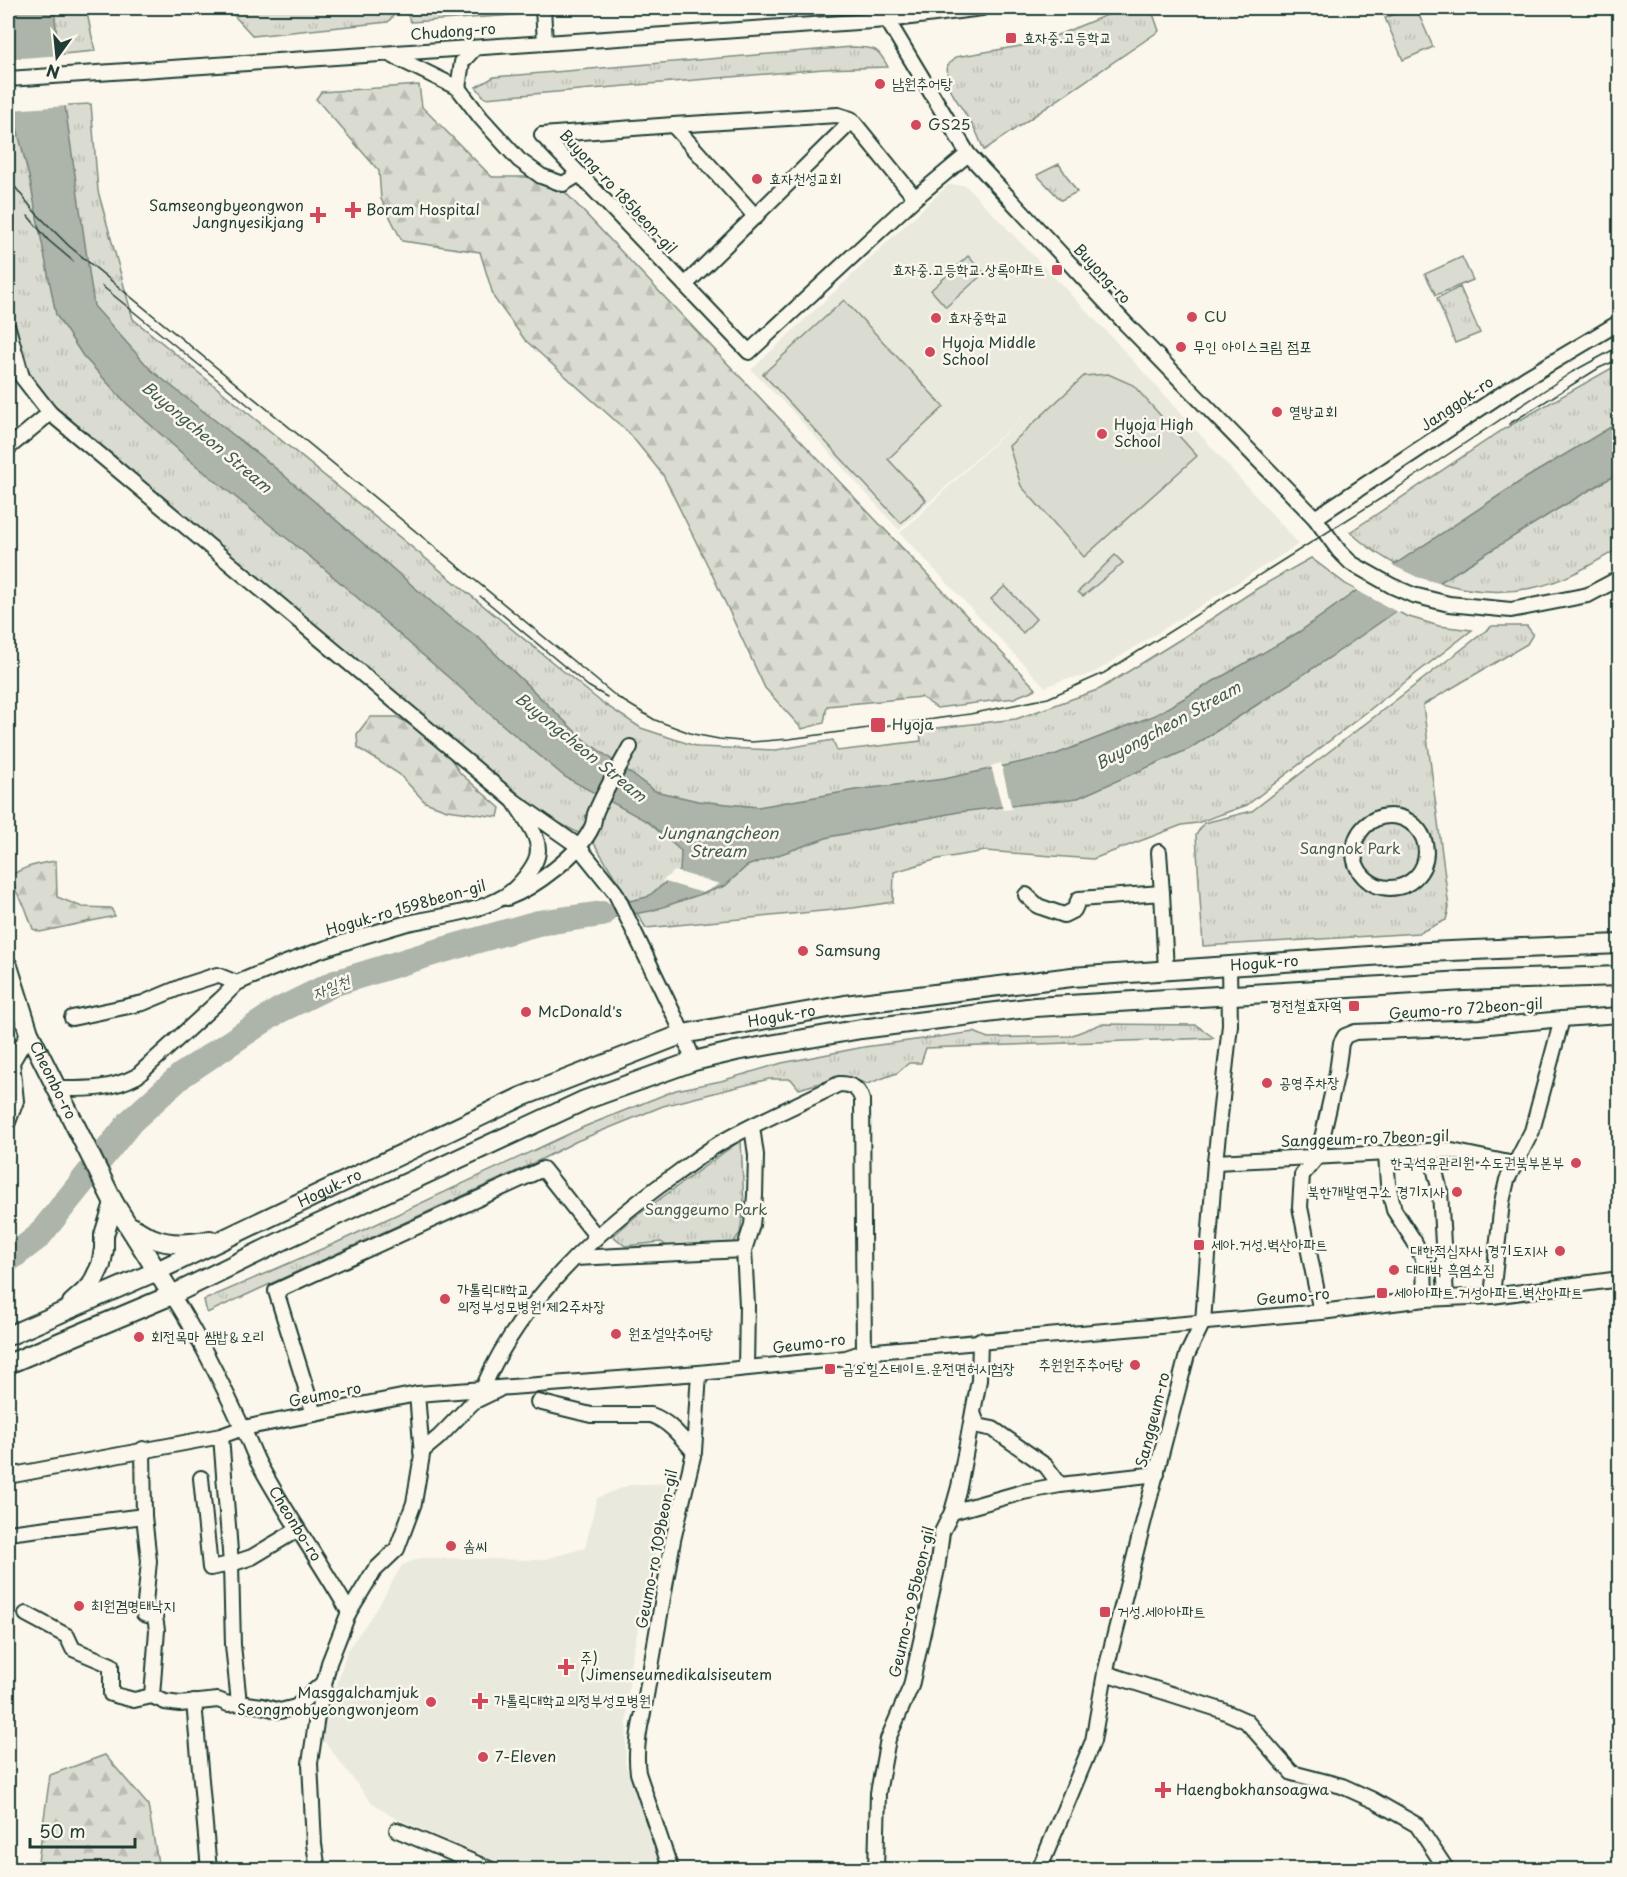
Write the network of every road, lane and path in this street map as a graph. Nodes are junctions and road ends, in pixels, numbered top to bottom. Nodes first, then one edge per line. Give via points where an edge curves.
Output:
1 (543, 8) edge
2 (879, 8) edge
3 (982, 8) edge
4 (887, 20) junction
5 (545, 43) junction
6 (475, 48) junction
7 (387, 53) junction
8 (8, 79) edge
9 (458, 88) junction
10 (852, 121) junction
11 (673, 125) junction
12 (968, 154) junction
13 (578, 175) junction
14 (915, 198) junction
15 (756, 217) junction
16 (685, 285) junction
17 (1620, 322) edge
18 (8, 328) edge
19 (50, 413) junction
20 (8, 448) edge
21 (1315, 518) junction
22 (1620, 578) edge
23 (630, 747) dead end
24 (514, 801) junction
25 (579, 846) junction
26 (1159, 852) dead end
27 (1355, 862) joint
28 (1162, 893) junction
29 (1026, 895) dead end
30 (480, 907) junction
31 (1620, 944) edge
32 (8, 966) edge
33 (1229, 966) junction
34 (1166, 971) junction
35 (1620, 976) edge
36 (237, 983) junction
37 (1230, 995) junction
38 (1620, 1015) edge
39 (72, 1018) dead end
40 (1562, 1019) junction
41 (29, 1033) junction
42 (683, 1034) junction
43 (620, 1058) junction
44 (694, 1061) junction
45 (57, 1089) junction
46 (585, 1100) junction
47 (8, 1122) edge
48 (752, 1127) junction
49 (1430, 1151) junction
50 (1386, 1155) junction
51 (1318, 1156) junction
52 (1215, 1162) junction
53 (1514, 1164) junction
54 (114, 1203) junction
55 (128, 1226) junction
56 (232, 1236) junction
57 (597, 1237) junction
58 (744, 1250) junction
59 (575, 1257) junction
60 (157, 1271) junction
61 (1620, 1279) edge
62 (172, 1295) junction
63 (1492, 1296) junction
64 (1446, 1297) junction
65 (1425, 1299) junction
66 (1321, 1312) junction
67 (51, 1317) junction
68 (1203, 1322) junction
69 (8, 1336) edge
70 (980, 1341) junction
71 (864, 1352) junction
72 (8, 1364) edge
73 (746, 1368) junction
74 (699, 1372) junction
75 (505, 1387) junction
76 (483, 1388) junction
77 (417, 1394) junction
78 (538, 1402) dead end
79 (973, 1413) junction
80 (314, 1414) junction
81 (243, 1428) junction
82 (220, 1436) junction
83 (143, 1449) junction
84 (421, 1452) junction
85 (694, 1452) junction
86 (1157, 1473) junction
87 (8, 1476) edge
88 (201, 1478) dead end
89 (1060, 1485) junction
90 (952, 1512) junction
91 (144, 1516) junction
92 (297, 1530) junction
93 (8, 1533) edge
94 (231, 1564) junction
95 (349, 1612) junction
96 (26, 1614) dead end
97 (1105, 1673) junction
98 (324, 1682) junction
99 (152, 1696) junction
100 (194, 1702) junction
101 (239, 1703) junction
102 (397, 1830) dead end
103 (1042, 1867) edge
104 (209, 1869) edge
105 (318, 1869) edge
106 (492, 1869) edge
107 (670, 1869) edge
108 (876, 1869) edge
109 (1447, 1869) edge

1 - 5 street
2 - 4 street, Buyong-ro
3 - 4 street, Chudong-ro
4 - 5 street, Chudong-ro
4 - 12 street, Buyong-ro
5 - 6 street, Chudong-ro
6 - 7 street, Chudong-ro
6 - 9 street via 462,62
7 - 8 street, Chudong-ro
7 - 9 street
9 - 13 street via 519,160 542,176 563,184
10 - 11 street, Buyong-ro 185beon-gil via 838,115
10 - 14 street
10 - 15 street
11 - 13 street, Buyong-ro 185beon-gil via 542,135
11 - 15 street
12 - 14 street, Buyong-ro 185beon-gil
12 - 21 street, Buyong-ro
13 - 16 street, Buyong-ro 185beon-gil
14 - 16 street, Buyong-ro 185beon-gil via 749,352
15 - 16 street
17 - 21 street, Janggok-ro via 1526,378
18 - 19 street via 22,377
19 - 20 street
19 - 24 street
21 - 22 street, Buyong-ro via 1351,563 1413,595 1449,604 1511,610 1588,595
23 - 25 street
24 - 25 street
24 - 30 street, Hoguk-ro 1598beon-gil via 538,840 536,861 505,895
25 - 30 street via 523,892
25 - 42 street via 615,892
26 - 28 street
27 - 27 street via 1356,838 1365,825 1379,817 1395,816 1410,821 1422,833 1427,849 1424,866 1415,879 1400,887 1375,885 1363,876
28 - 29 street via 1079,899 1074,910 1064,915 1038,906
28 - 34 street
30 - 36 street, Hoguk-ro 1598beon-gil via 337,943
31 - 33 main road, Hoguk-ro
32 - 41 main road, Cheonbo-ro
33 - 34 main road, Hoguk-ro
33 - 37 street, Sanggeum-ro
34 - 42 main road, Hoguk-ro via 1072,977 845,1005
35 - 37 main road, Hoguk-ro
36 - 39 street via 217,975 143,1003
36 - 45 street via 137,1076 121,1085
37 - 44 main road, Hoguk-ro via 1025,1008 861,1029
37 - 52 street, Sanggeum-ro
38 - 40 street
40 - 51 street, Geumo-ro 72beon-gil via 1355,1032 1345,1036
40 - 53 street, Geumo-ro 72beon-gil via 1532,1131
41 - 45 main road, Cheonbo-ro
41 - 47 street via 12,1062 16,1101
42 - 43 main road, Hoguk-ro
42 - 44 street
43 - 46 main road via 627,1068 623,1075 599,1084
43 - 56 main road, Hoguk-ro via 521,1097
44 - 46 main road, Hoguk-ro
45 - 54 main road, Cheonbo-ro
46 - 62 main road, Hoguk-ro
48 - 57 street via 720,1143 632,1205
48 - 58 street via 755,1196
48 - 71 street via 839,1084 851,1085 861,1094
49 - 50 street, Sanggeum-ro 7beon-gil
49 - 53 street, Sanggeum-ro 7beon-gil via 1447,1150
49 - 64 street via 1440,1191
50 - 51 street, Sanggeum-ro 7beon-gil
50 - 65 street via 1394,1210 1424,1261
51 - 52 street, Sanggeum-ro 7beon-gil
51 - 66 street via 1302,1175 1300,1207
52 - 68 street, Sanggeum-ro
53 - 63 street, Geumo-ro 72beon-gil via 1502,1202
54 - 55 main road, Cheonbo-ro
54 - 67 main road via 104,1235 101,1265 91,1286
55 - 56 main road via 173,1244
55 - 60 main road, Cheonbo-ro
56 - 60 main road, Hoguk-ro
57 - 59 street
57 - 80 street via 543,1169 276,1291
58 - 59 street
58 - 73 street
59 - 76 street via 495,1360
60 - 62 main road, Cheonbo-ro
60 - 67 main road, Hoguk-ro
61 - 63 street, Geumo-ro
62 - 72 main road, Hoguk-ro
62 - 81 street, Cheonbo-ro
63 - 64 street, Geumo-ro
64 - 65 street, Geumo-ro
65 - 66 street, Geumo-ro
66 - 68 street, Geumo-ro
67 - 69 main road, Hoguk-ro
68 - 70 street, Geumo-ro
68 - 86 street, Sanggeum-ro via 1187,1355
70 - 71 street, Geumo-ro
70 - 79 street, Geumo-ro 95beon-gil
71 - 73 street, Geumo-ro via 846,1358
73 - 74 street, Geumo-ro
74 - 75 street, Geumo-ro
74 - 85 street, Geumo-ro 109beon-gil
75 - 76 street, Geumo-ro
75 - 84 street via 473,1402
76 - 77 street, Geumo-ro
77 - 80 street, Geumo-ro
77 - 84 street
78 - 85 street via 591,1415 658,1417
79 - 89 street via 978,1426 993,1430 1046,1466
79 - 90 street, Geumo-ro 95beon-gil
80 - 81 street, Geumo-ro
81 - 82 street, Geumo-ro
81 - 92 street, Cheonbo-ro
82 - 83 street, Geumo-ro
82 - 94 street
83 - 87 street, Geumo-ro
83 - 91 street
84 - 95 street via 414,1503 403,1538 374,1570
85 - 107 street, Geumo-ro 109beon-gil via 673,1540 638,1734 638,1773
86 - 89 street
86 - 97 street, Sanggeum-ro
88 - 94 street via 210,1568
89 - 90 street
90 - 108 street, Geumo-ro 95beon-gil via 942,1532 911,1686 888,1739 878,1793
91 - 93 street
91 - 99 street via 149,1561 144,1614 154,1617 157,1630
92 - 94 street via 252,1557
92 - 95 street, Cheonbo-ro
94 - 101 street
95 - 98 street
96 - 99 street via 67,1636 73,1649 111,1665 111,1694 134,1700
97 - 103 street, Sanggeum-ro via 1093,1741
97 - 109 street via 1246,1721 1292,1773 1342,1786 1417,1825
98 - 101 street via 296,1707 280,1711
98 - 105 street via 310,1763
99 - 100 street via 172,1703
100 - 101 street
100 - 104 street
102 - 106 street

